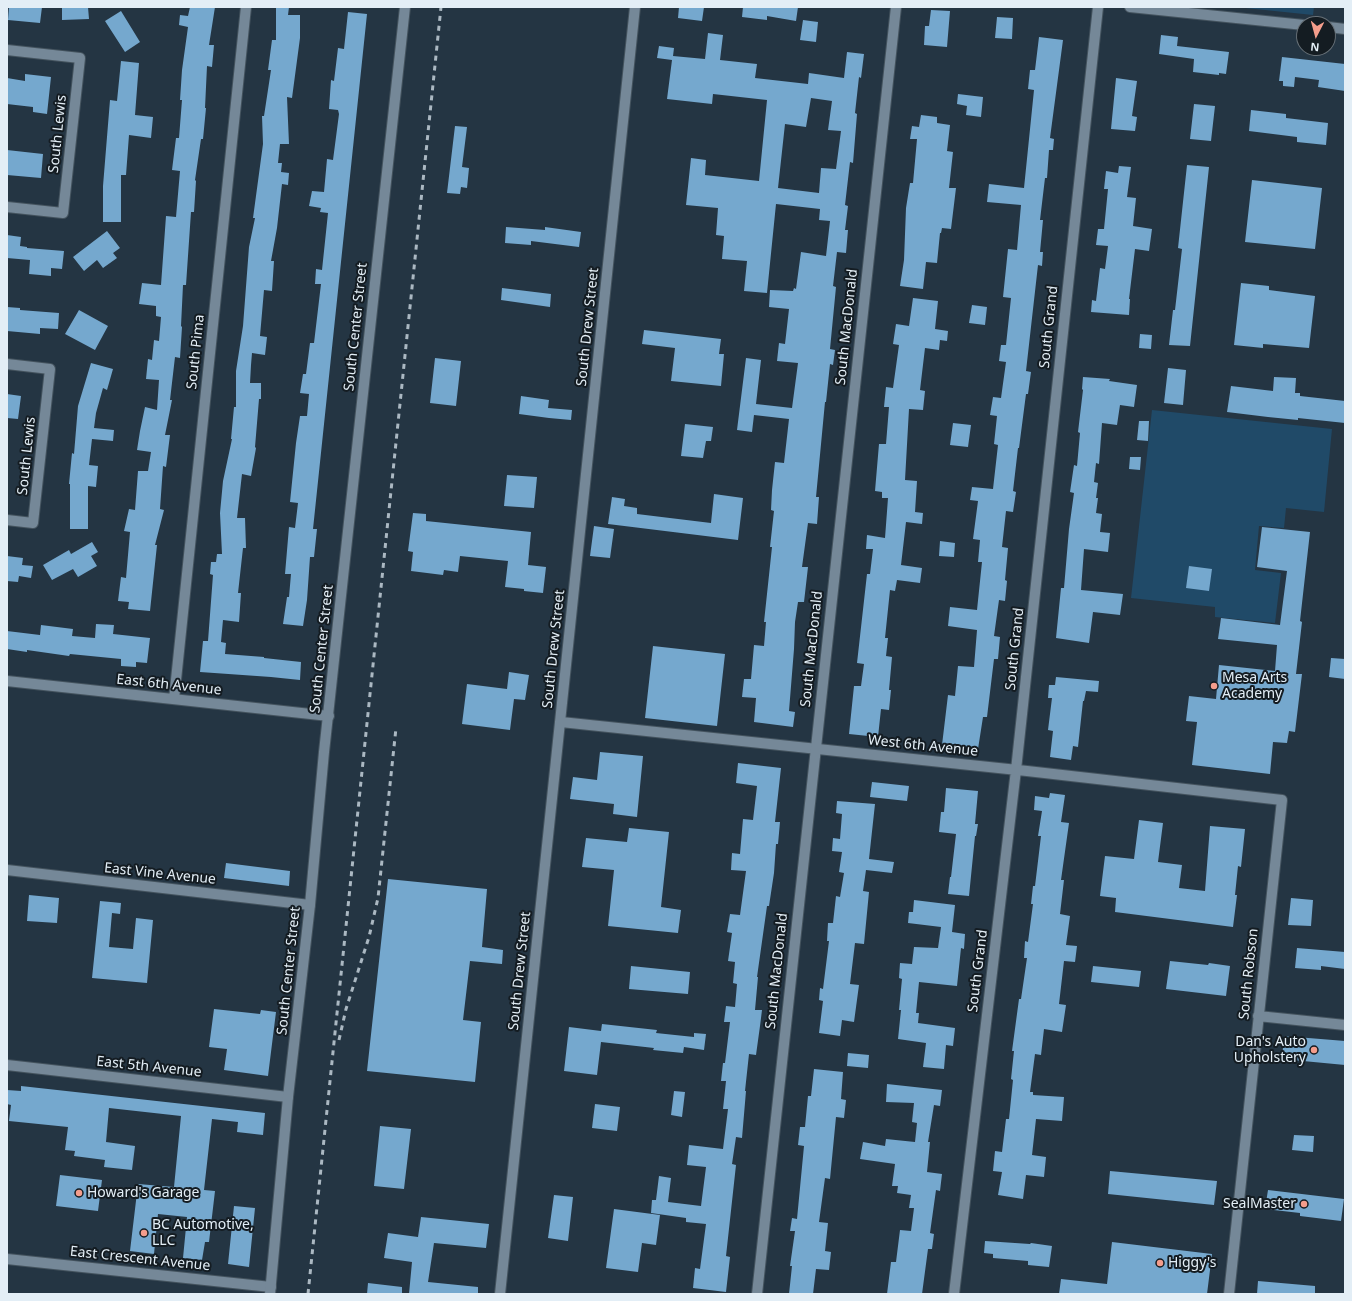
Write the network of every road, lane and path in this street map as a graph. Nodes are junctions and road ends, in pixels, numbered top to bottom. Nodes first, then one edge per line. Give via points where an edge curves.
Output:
1 (246, 7) edge
2 (405, 7) edge
3 (635, 7) edge
4 (896, 7) edge
5 (1098, 7) edge
6 (1130, 7) edge
7 (1296, 24) edge
8 (7, 50) edge
9 (7, 207) edge
10 (7, 364) edge
11 (7, 520) edge
12 (7, 684) edge
13 (174, 700) junction
14 (329, 716) junction
15 (561, 722) junction
16 (815, 749) junction
17 (1016, 770) junction
18 (1282, 800) joint
19 (7, 870) edge
20 (310, 905) junction
21 (1258, 1016) junction
22 (1345, 1025) edge
23 (7, 1065) edge
24 (288, 1097) junction
25 (7, 1259) edge
26 (271, 1290) edge
27 (500, 1294) edge
28 (757, 1294) edge
29 (954, 1294) edge
30 (1229, 1294) edge

1 - 13 street, South Pima
2 - 14 street, South Center Street
3 - 15 street, South Drew Street
4 - 16 street, South MacDonald
5 - 17 street, South Grand
6 - 7 street
8 - 9 street, South Lewis via 80,58 63,214
10 - 11 street, South Lewis via 50,368 33,522
12 - 13 street, East 6th Avenue
13 - 14 street, East 6th Avenue
14 - 20 street, South Center Street
15 - 16 street, West 6th Avenue
15 - 27 street, South Drew Street
16 - 17 street, West 6th Avenue
16 - 28 street, South MacDonald
17 - 18 street, West 6th Avenue
17 - 29 street, South Grand
18 - 21 street, South Robson
19 - 20 street, East Vine Avenue
20 - 24 street, South Center Street
21 - 22 street
21 - 30 street, South Robson
23 - 24 street, East 5th Avenue
24 - 26 street, South Center Street
25 - 26 street, East Crescent Avenue

